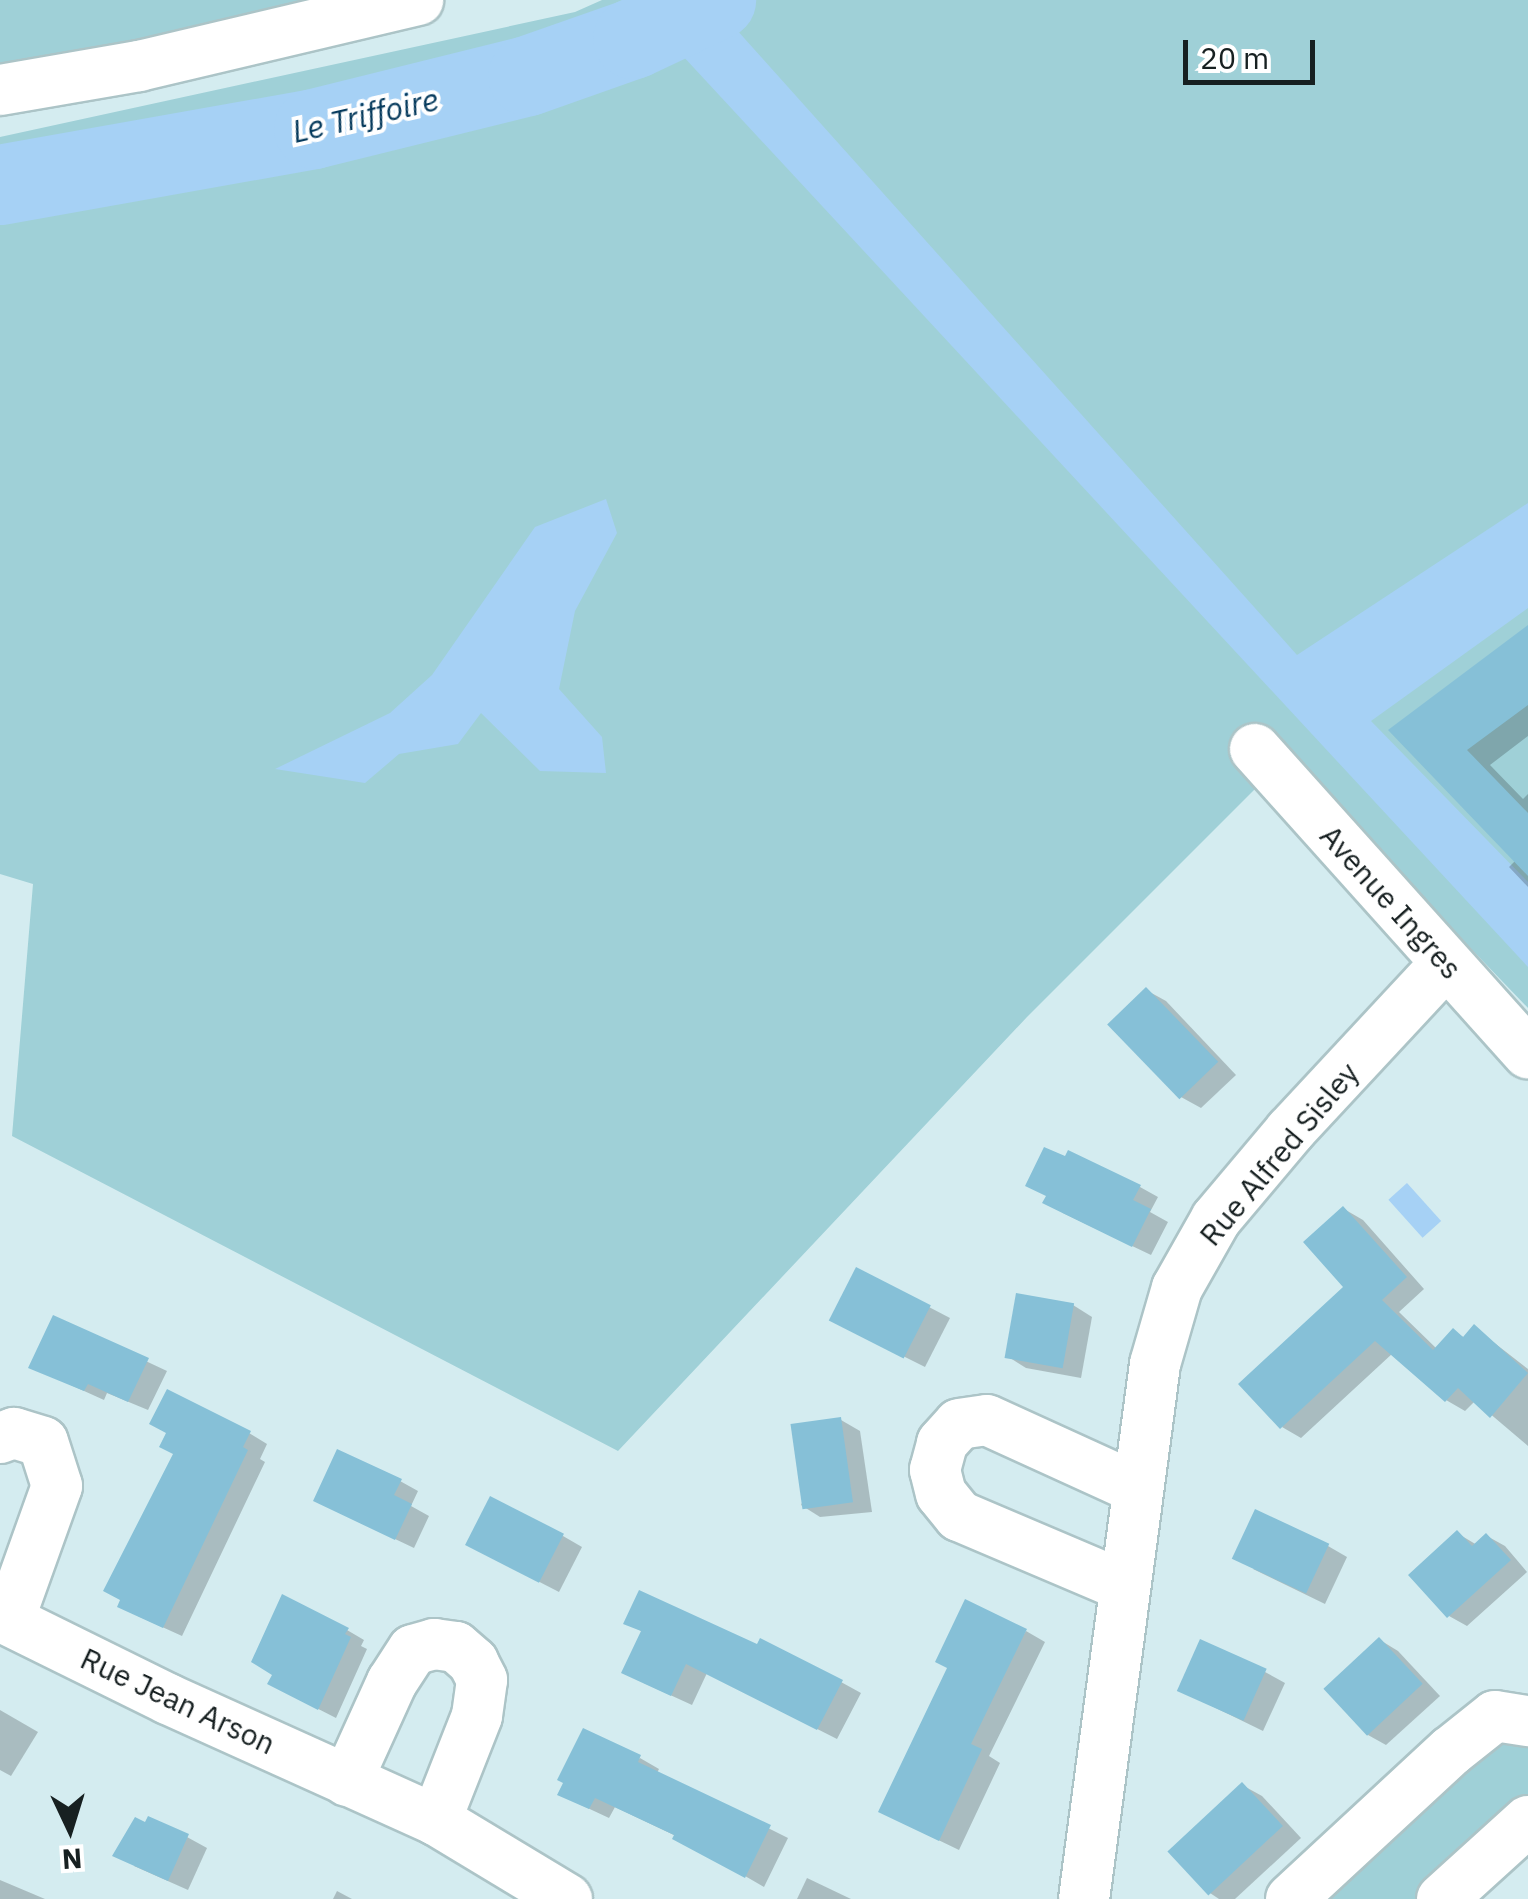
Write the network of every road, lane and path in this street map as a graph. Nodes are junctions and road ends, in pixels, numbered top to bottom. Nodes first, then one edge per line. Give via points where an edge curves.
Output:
1 (399, 3) edge
2 (0, 90) edge
3 (1255, 749) dead end
4 (1446, 963) junction
5 (1528, 1053) edge
6 (0, 1438) edge
7 (1136, 1488) junction
8 (1124, 1586) junction
9 (4, 1618) edge
10 (1528, 1721) edge
11 (347, 1781) junction
12 (436, 1820) junction
13 (1528, 1820) edge
14 (567, 1899) edge
15 (1084, 1899) edge
16 (1291, 1899) edge
17 (1442, 1899) edge

1 - 2 street via 139,66
3 - 4 street, Avenue Ingres
4 - 5 street, Avenue Ingres
4 - 7 street, Rue Alfred Sisley via 1216,1220 1176,1288 1154,1364
6 - 9 street, Rue Jean Arson via 14,1434 43,1442 57,1486
7 - 8 street, Rue Alfred Sisley
7 - 8 street via 987,1420 959,1424 942,1444 935,1470 941,1494 958,1516
8 - 15 street, Rue Alfred Sisley
9 - 11 street, Rue Jean Arson
10 - 16 street via 1495,1716
11 - 12 street, Rue Jean Arson
11 - 12 street via 413,1650 456,1647 482,1680 477,1716
12 - 14 street, Rue Jean Arson
13 - 17 street

